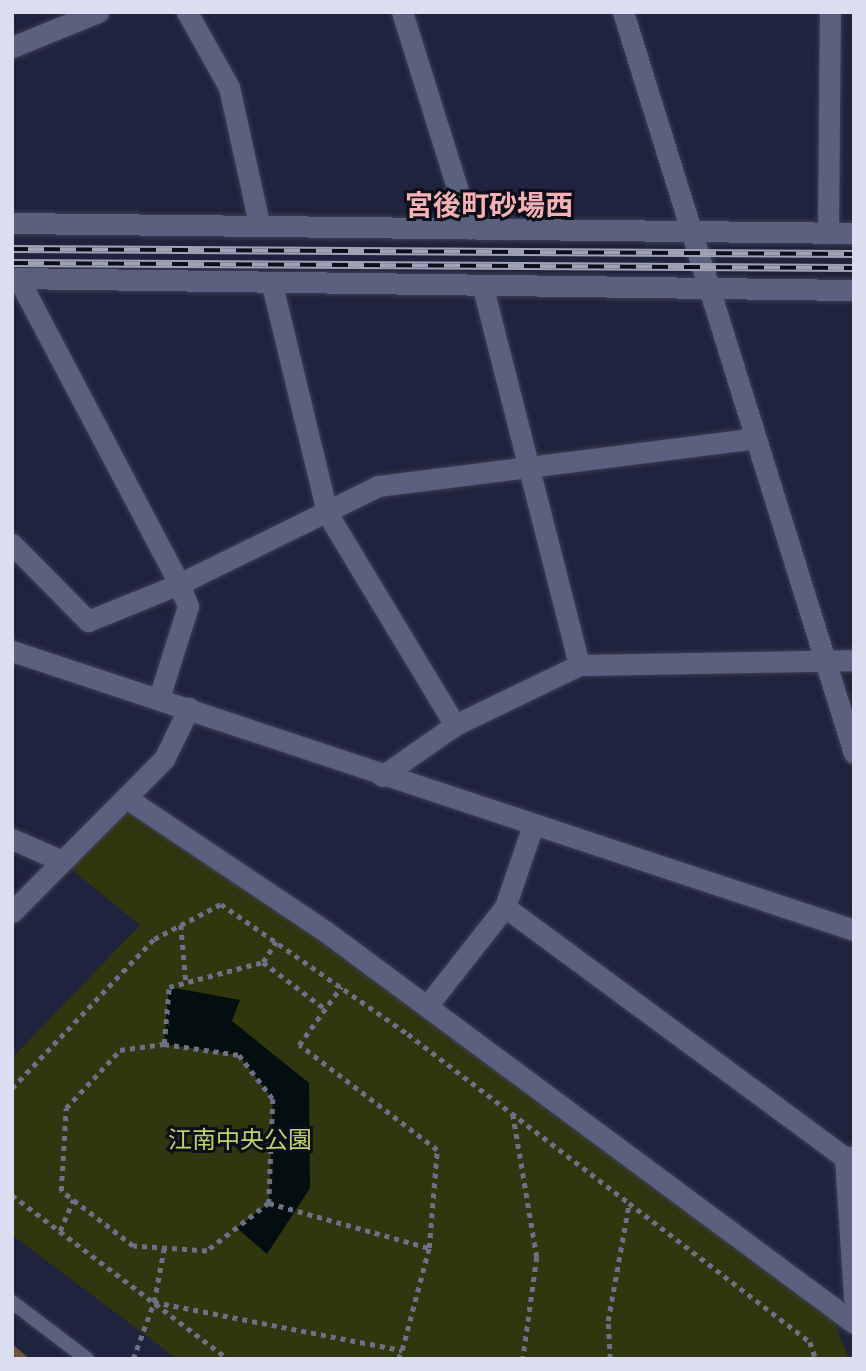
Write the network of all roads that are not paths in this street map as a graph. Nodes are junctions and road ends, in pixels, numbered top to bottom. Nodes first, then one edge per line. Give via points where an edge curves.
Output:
1 (98, 12) edge
2 (187, 12) edge
3 (402, 12) edge
4 (623, 12) edge
5 (830, 12) edge
6 (12, 47) edge
7 (13, 221) edge
8 (259, 225) junction
9 (470, 229) junction
10 (828, 232) junction
11 (694, 233) junction
12 (854, 233) edge
13 (15, 278) edge
14 (272, 285) junction
15 (483, 288) junction
16 (712, 289) junction
17 (854, 290) edge
18 (752, 439) junction
19 (529, 465) junction
20 (327, 513) junction
21 (12, 544) edge
22 (179, 584) junction
23 (16, 657) edge
24 (827, 659) junction
25 (854, 660) edge
26 (579, 665) junction
27 (159, 698) junction
28 (189, 708) junction
29 (455, 725) junction
30 (854, 753) edge
31 (382, 776) junction
32 (128, 799) junction
33 (533, 825) junction
34 (12, 839) edge
35 (60, 860) junction
36 (505, 907) junction
37 (12, 912) edge
38 (854, 930) edge
39 (427, 1006) junction
40 (849, 1157) edge
41 (854, 1298) edge
42 (12, 1302) edge
43 (854, 1323) edge
44 (87, 1359) edge

1 - 6 street
2 - 8 street via 229,87
3 - 9 street
4 - 11 street
5 - 10 street
7 - 8 street
8 - 9 street
9 - 11 street
10 - 11 street
10 - 12 street
11 - 16 street
13 - 14 street
13 - 22 street
14 - 15 street
14 - 20 street
15 - 16 street
15 - 19 street
16 - 17 street
16 - 18 street
18 - 19 street
18 - 24 street
19 - 20 street via 378,486
19 - 26 street
20 - 22 street
20 - 29 street
21 - 22 street via 88,621
22 - 27 street via 188,606
23 - 27 street
24 - 25 street
24 - 26 street
24 - 30 street
26 - 29 street
27 - 28 street
28 - 31 street
28 - 32 street via 164,759
29 - 31 street
31 - 33 street
32 - 35 street
32 - 39 street
33 - 36 street
33 - 38 street
34 - 35 street
35 - 37 street
36 - 39 street
36 - 40 street
39 - 43 street
40 - 41 street
42 - 44 lane

